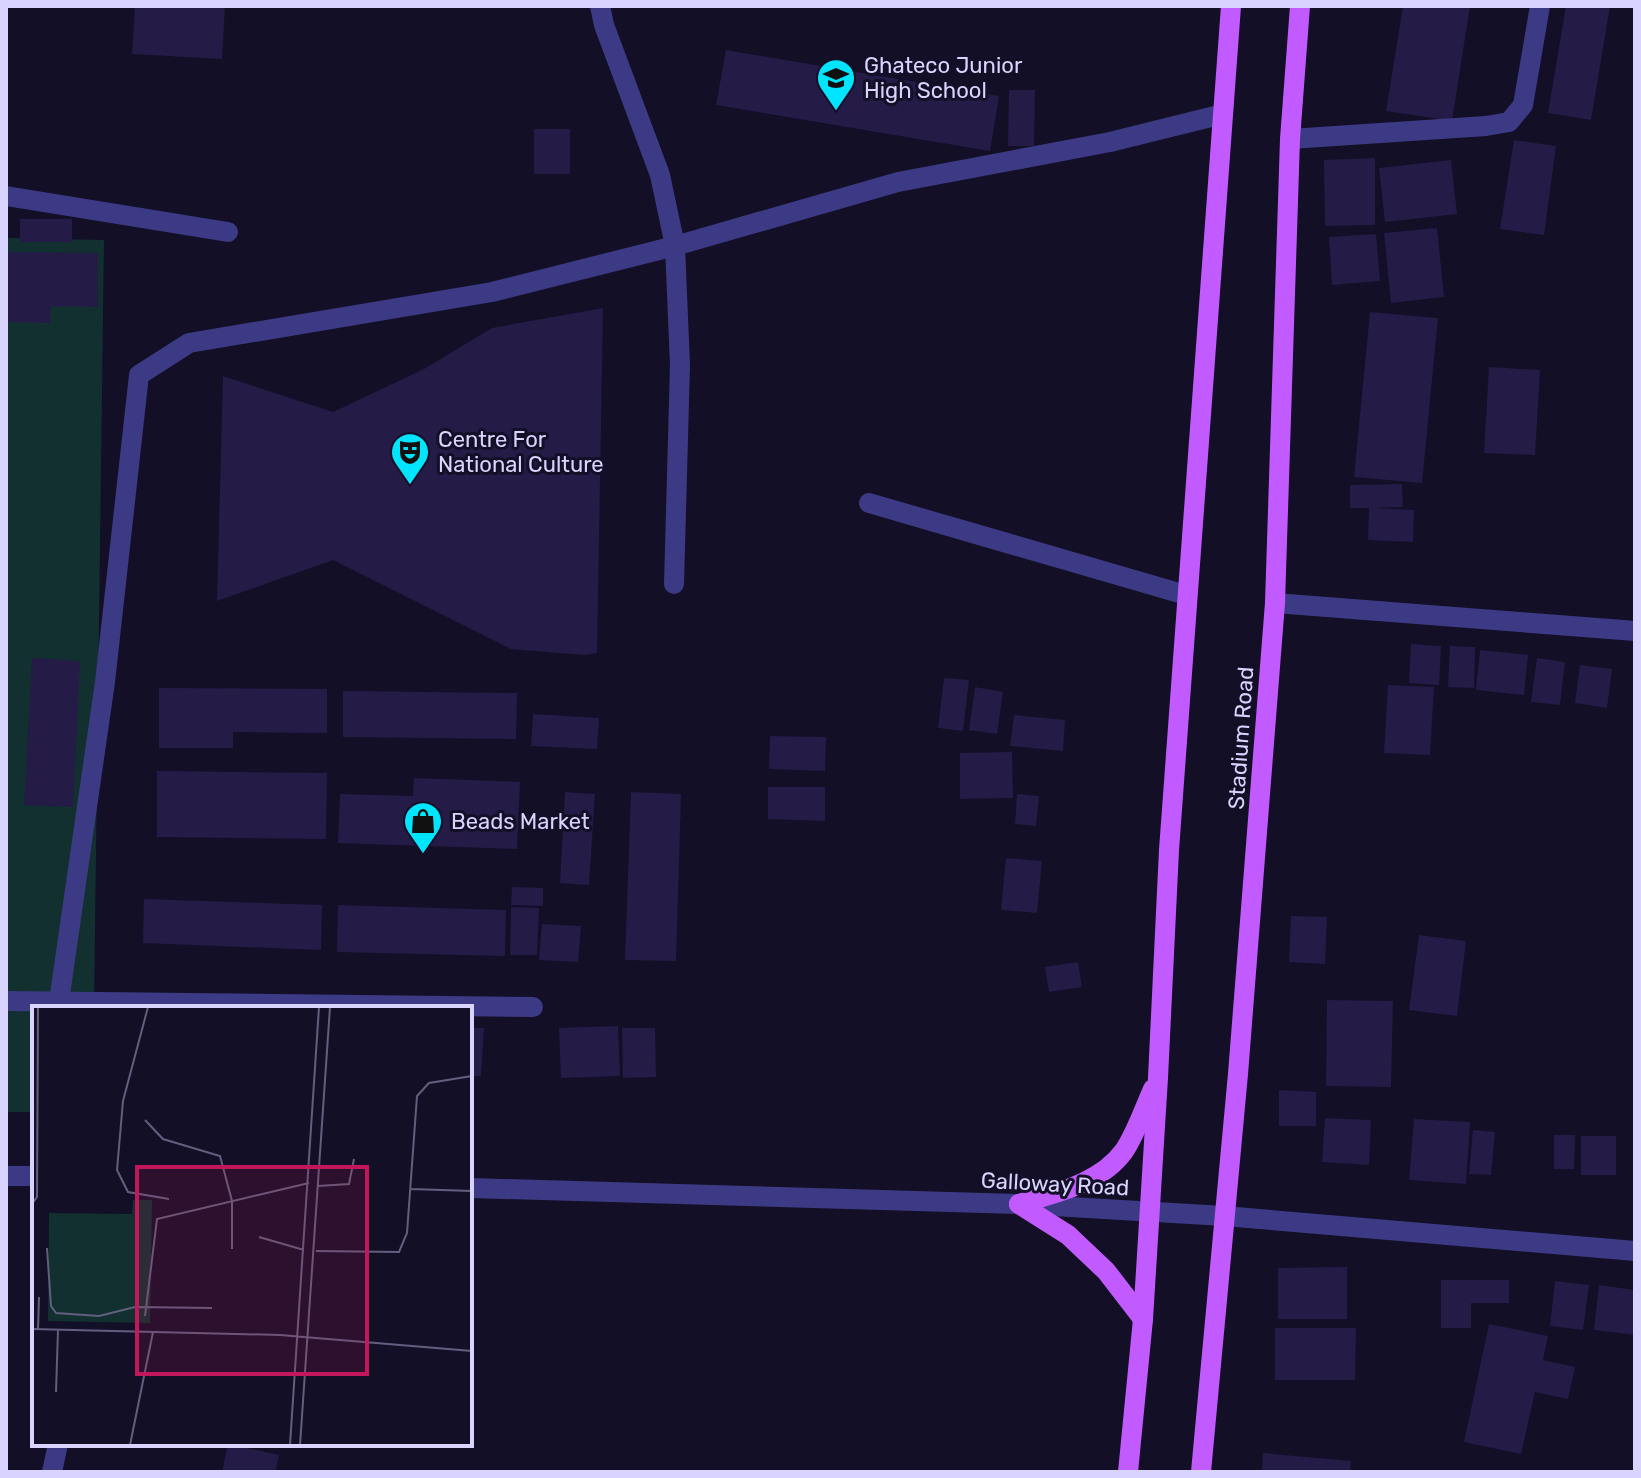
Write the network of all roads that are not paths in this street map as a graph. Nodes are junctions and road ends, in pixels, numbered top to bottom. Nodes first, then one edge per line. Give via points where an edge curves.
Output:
1 (600, 6) edge
2 (1231, 6) edge
3 (1300, 6) edge
4 (1540, 6) edge
5 (1223, 114) junction
6 (1290, 139) junction
7 (6, 196) edge
8 (228, 232) dead end
9 (675, 246) junction
10 (869, 503) dead end
11 (674, 584) dead end
12 (1186, 595) junction
13 (1275, 603) junction
14 (1635, 631) edge
15 (6, 1001) edge
16 (58, 1004) edge
17 (375, 1006) edge
18 (472, 1007) edge
19 (533, 1007) dead end
20 (1158, 1078) junction
21 (6, 1176) edge
22 (32, 1176) edge
23 (472, 1188) edge
24 (1019, 1204) junction
25 (1149, 1213) junction
26 (1224, 1216) junction
27 (1635, 1251) edge
28 (1143, 1319) junction
29 (58, 1446) edge
30 (52, 1472) edge
31 (1128, 1472) edge
32 (1201, 1472) edge

1 - 9 street via 660,175
2 - 5 main road
3 - 6 main road, Stadium Road
4 - 6 street via 1523,105 1509,122
5 - 9 street via 1110,142 898,182
5 - 12 main road
6 - 13 main road, Stadium Road
7 - 8 street
9 - 11 street via 680,365
9 - 16 street via 492,292 189,343 139,375 105,682
10 - 12 street
12 - 20 main road
13 - 14 street
13 - 26 main road, Stadium Road
15 - 16 street
16 - 17 street
18 - 19 street
20 - 24 main road via 1124,1151 1114,1161 1074,1187
20 - 25 main road
21 - 22 street
23 - 24 street, Galloway Road
24 - 25 street, Galloway Road
24 - 28 main road via 1068,1235 1106,1271
25 - 26 street, Galloway Road
25 - 28 main road
26 - 27 street, Galloway Road
26 - 32 main road, Stadium Road
28 - 31 main road
29 - 30 street

